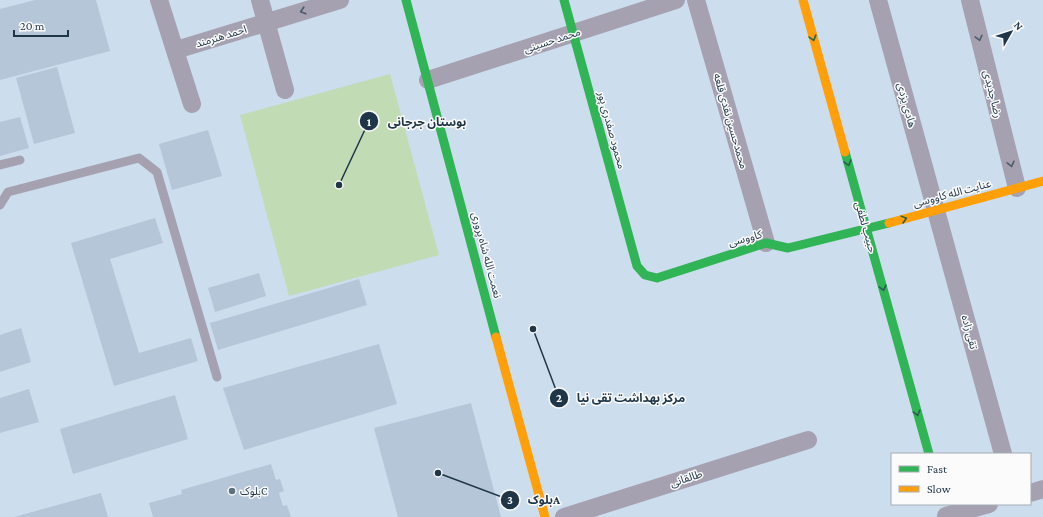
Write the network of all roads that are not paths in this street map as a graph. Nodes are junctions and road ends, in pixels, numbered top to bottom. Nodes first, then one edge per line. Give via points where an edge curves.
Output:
1 (159, 0) edge
2 (260, 0) edge
3 (340, 0) edge
4 (406, 0) edge
5 (564, 0) edge
6 (676, 0) edge
7 (696, 0) edge
8 (803, 0) edge
9 (878, 0) edge
10 (970, 0) edge
11 (266, 22) junction
12 (573, 33) junction
13 (176, 50) junction
14 (428, 80) junction
15 (285, 90) dead end
16 (192, 104) dead end
17 (20, 160) dead end
18 (0, 165) edge
19 (1043, 181) edge
20 (1017, 188) junction
21 (0, 205) edge
22 (936, 210) junction
23 (867, 229) junction
24 (766, 243) junction
25 (637, 266) joint
26 (217, 378) dead end
27 (808, 440) dead end
28 (929, 453) edge
29 (1003, 453) edge
30 (1043, 489) edge
31 (1031, 493) edge
32 (984, 505) edge
33 (945, 512) edge
34 (545, 517) edge
35 (564, 517) edge

1 - 13 street
2 - 11 street
3 -> 11 street, احمد هنرمند
4 - 14 street, نعمت الله شاه پروری
5 - 12 street, محمود صفدری پور
6 - 12 street, محمد حسینی
7 - 24 street, محمدحسین نقدی قلعه
8 -> 23 street, حبیب لطفی
9 - 22 street, هادی یزدی
10 -> 20 street, رضا جدیدی
11 - 13 street, احمد هنرمند
11 - 15 street
12 - 14 street, محمد حسینی
12 - 25 street, محمود صفدری پور
13 - 16 street
14 - 34 street, نعمت الله شاه پروری
17 - 18 lane
19 - 20 street, عنایت‌ الله کاووسی
20 - 22 street, عنایت‌ الله کاووسی
21 - 26 lane via 8,192 139,158 149,164 157,172
23 -> 22 street, عنایت‌ الله کاووسی
22 - 29 street, تقی زاده
23 - 24 street, کاووسی via 788,248
23 -> 28 street, حبیب لطفی
24 - 25 street, کاووسی via 657,278 645,276
27 - 35 street, طالقانی
30 - 31 street
32 - 33 street

